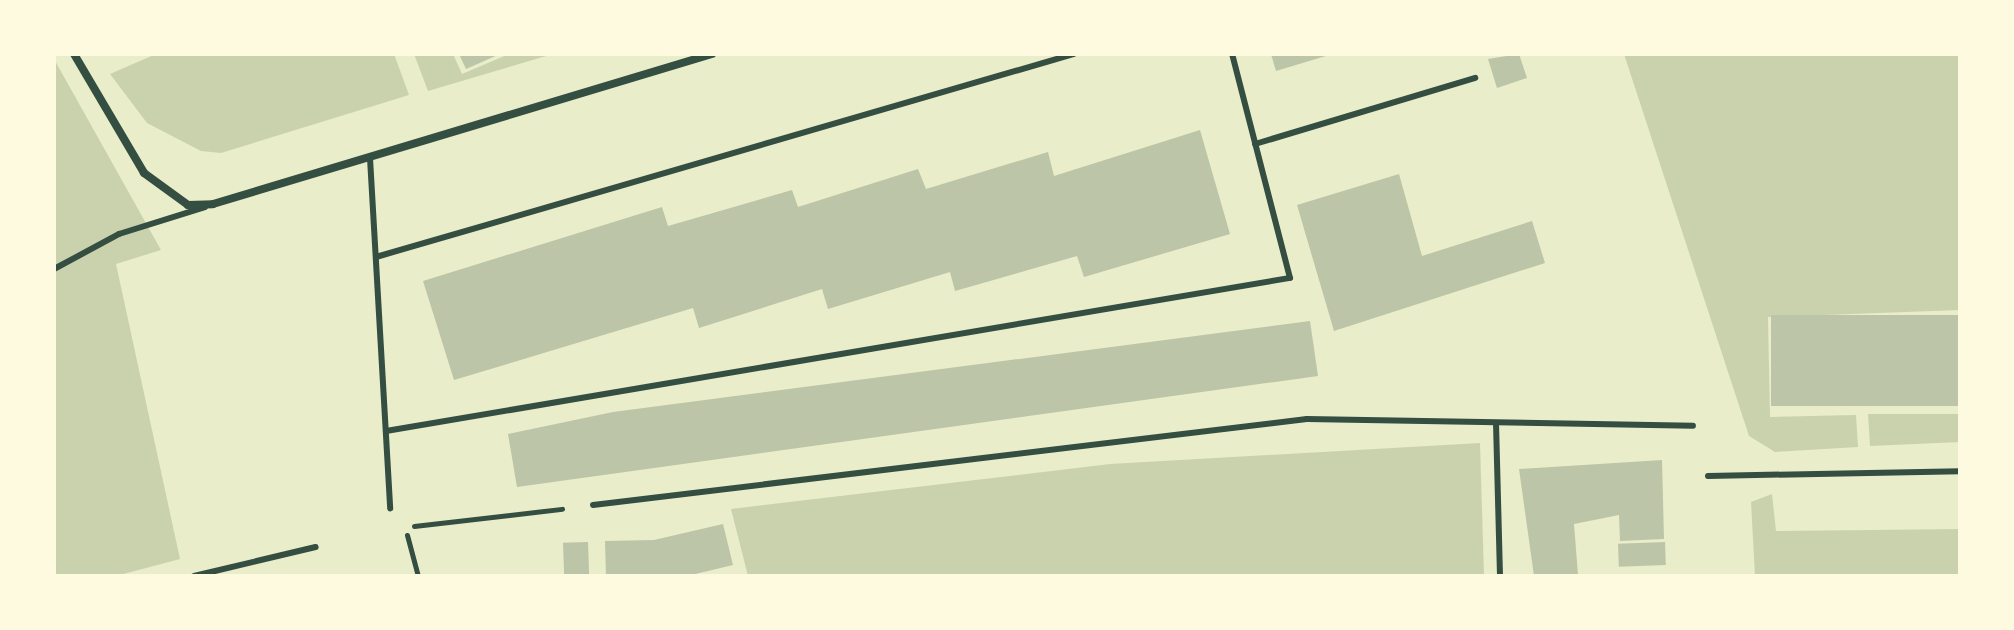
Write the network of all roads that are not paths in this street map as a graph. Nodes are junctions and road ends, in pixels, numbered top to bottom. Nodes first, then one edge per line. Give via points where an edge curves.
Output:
1 (74, 54) edge
2 (712, 54) edge
3 (1074, 54) edge
4 (1232, 54) edge
5 (1475, 78) dead end
6 (1255, 144) junction
7 (370, 158) junction
8 (213, 204) junction
9 (376, 257) junction
10 (54, 269) edge
11 (1496, 423) junction
12 (1693, 426) dead end
13 (386, 431) junction
14 (1960, 471) edge
15 (1708, 476) dead end
16 (593, 505) road end
17 (390, 508) dead end
18 (316, 547) dead end
19 (194, 576) edge
20 (1500, 576) edge

1 - 8 street via 144,173 188,205
2 - 7 street
3 - 9 lane
4 - 6 lane
5 - 6 lane
6 - 13 lane via 1290,278
7 - 8 street
7 - 9 lane
8 - 10 lane via 119,234
9 - 13 lane
11 - 12 lane
11 - 16 lane via 1307,419
11 - 20 lane
13 - 17 lane
14 - 15 lane
18 - 19 lane

